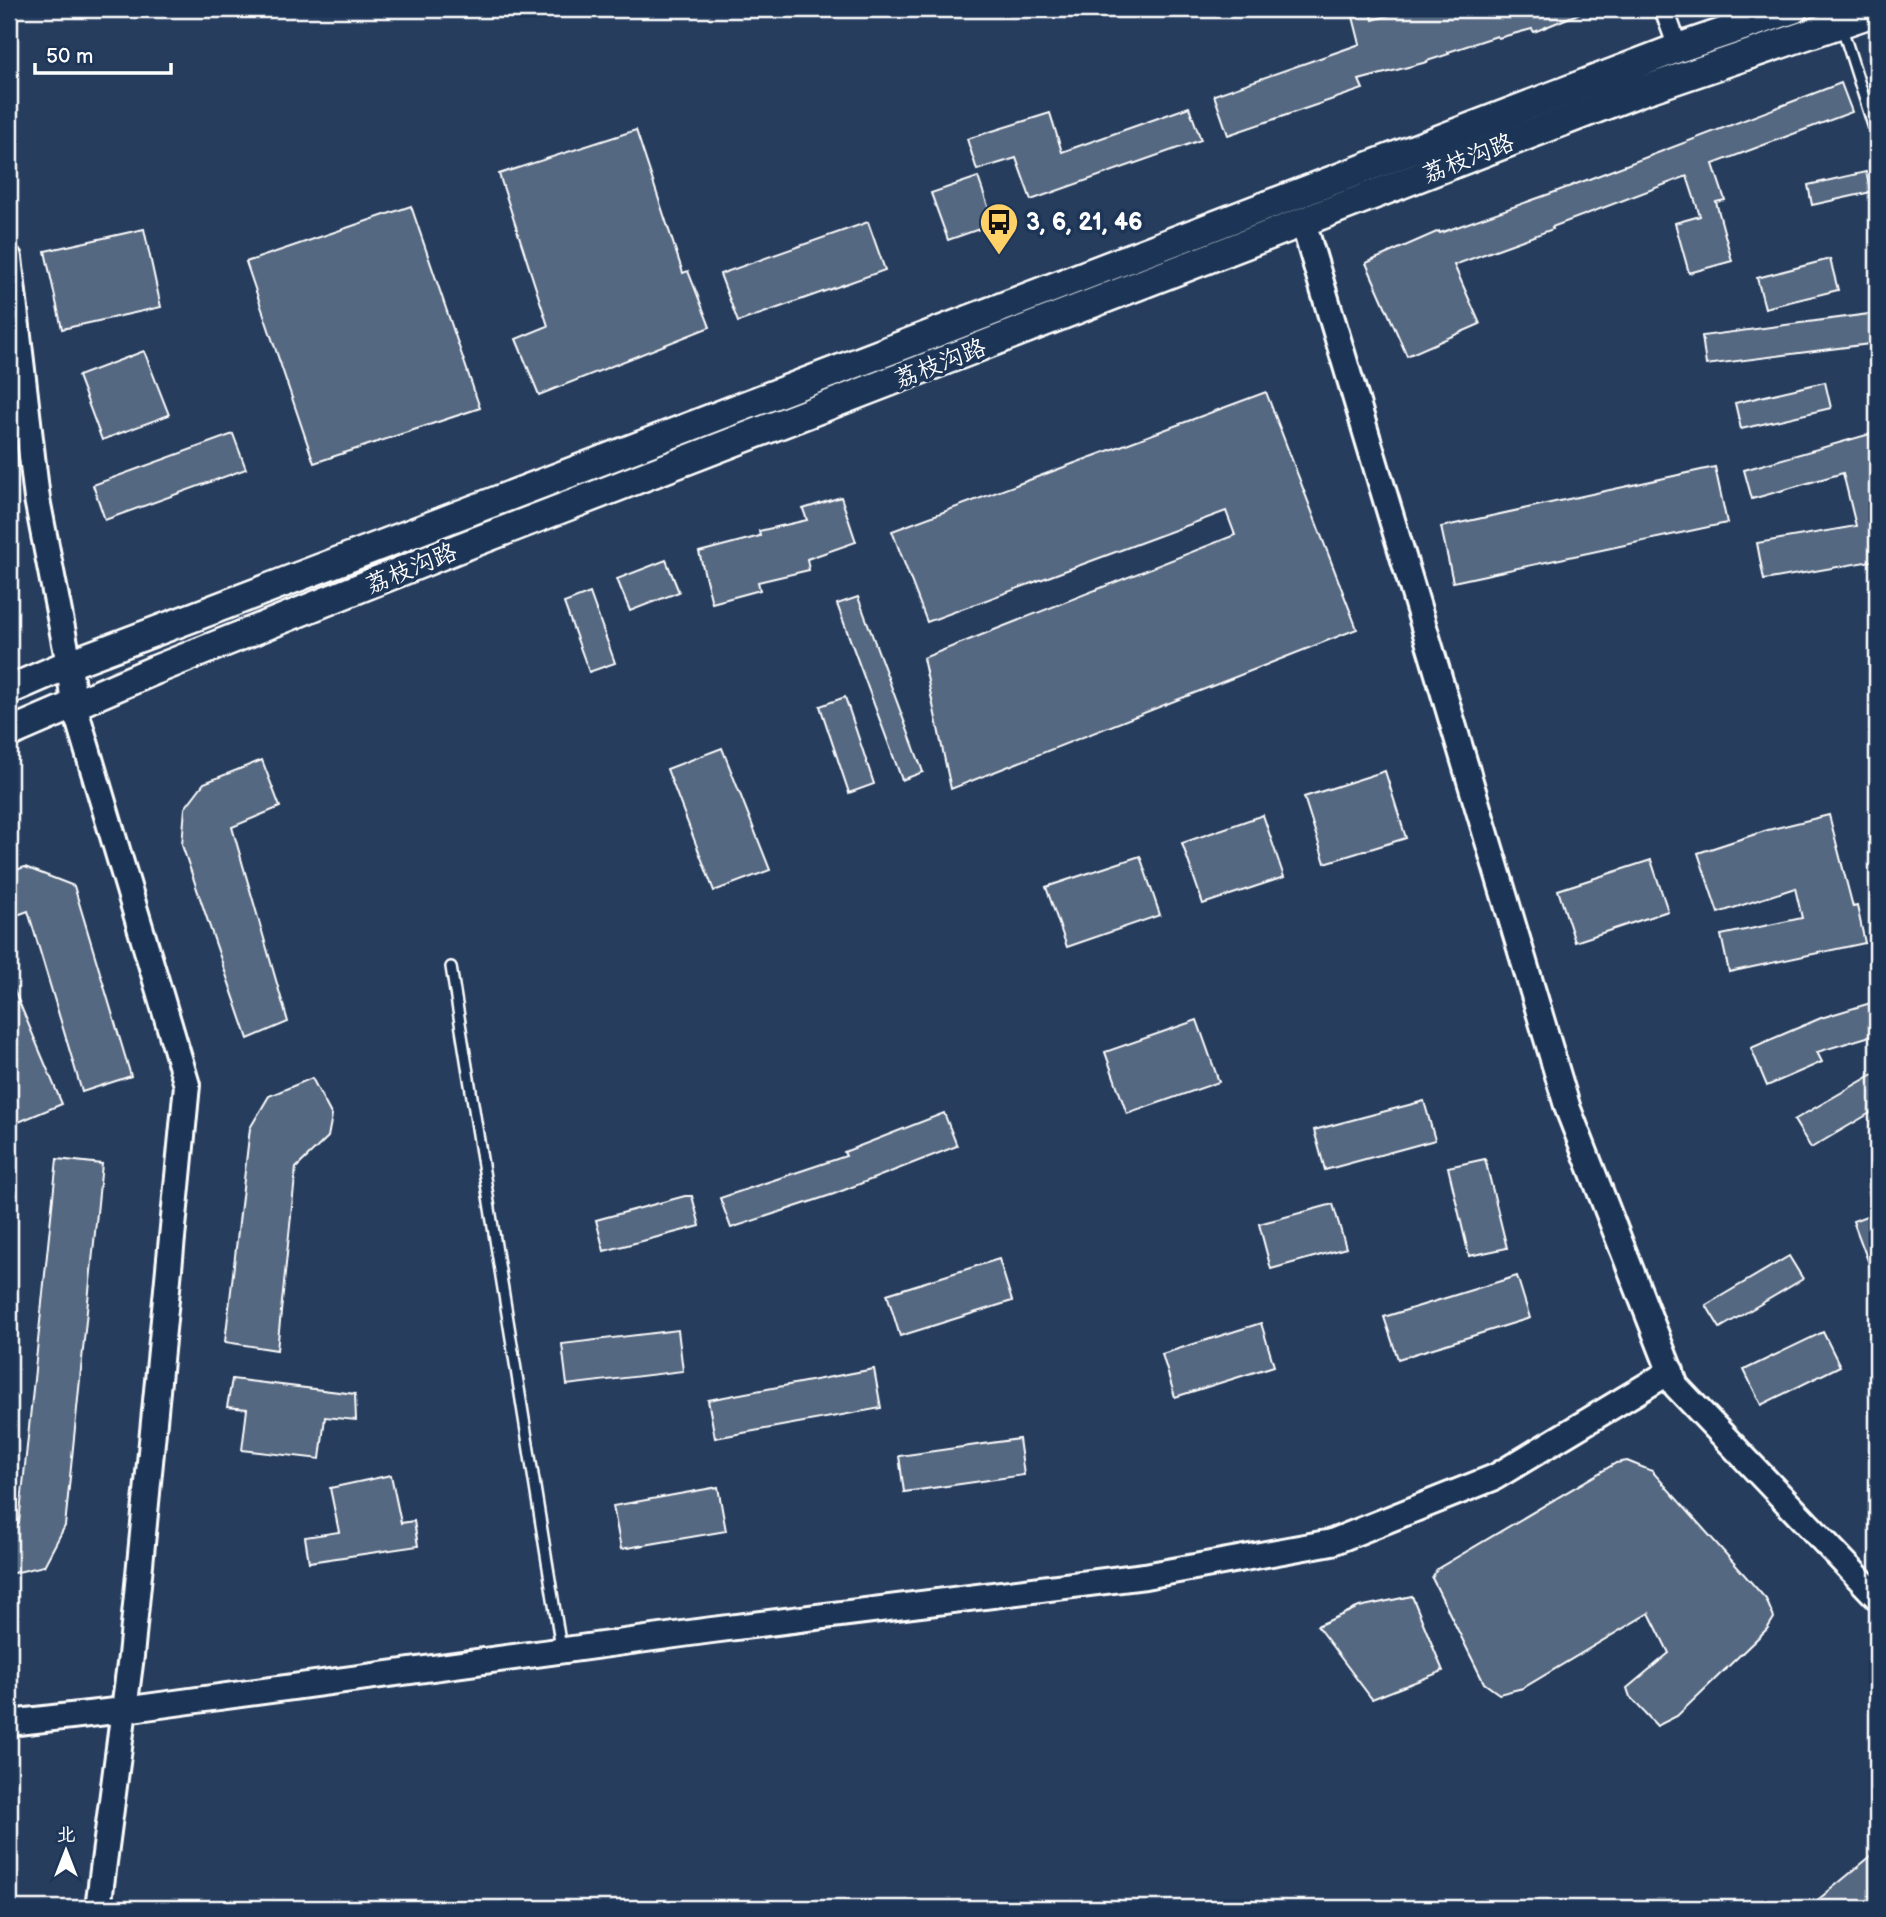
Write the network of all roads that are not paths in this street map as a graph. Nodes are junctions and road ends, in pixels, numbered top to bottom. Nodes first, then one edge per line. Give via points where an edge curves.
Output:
1 (1664, 9) edge
2 (1793, 9) edge
3 (1877, 11) edge
4 (1840, 23) junction
5 (1678, 48) junction
6 (1877, 138) edge
7 (1303, 222) junction
8 (9, 258) edge
9 (69, 664) junction
10 (9, 690) edge
11 (74, 705) junction
12 (9, 733) edge
13 (451, 967) dead end
14 (1671, 1371) junction
15 (1877, 1597) edge
16 (562, 1650) junction
17 (124, 1710) junction
18 (9, 1723) edge
19 (98, 1908) edge

1 - 5 street
2 - 5 main road, 荔枝沟路
3 - 4 main road, 荔枝沟路
4 - 6 lane
4 - 7 main road, 荔枝沟路 via 1639,92
5 - 9 main road, 荔枝沟路
7 - 11 main road, 荔枝沟路 via 459,548
7 - 14 street via 1568,1109
8 - 9 street via 37,499
9 - 10 main road, 荔枝沟路
9 - 11 street
11 - 12 main road, 荔枝沟路
11 - 17 street via 187,1085
13 - 16 lane
14 - 15 street via 1676,1386
14 - 16 street via 1495,1477 1332,1542 1144,1576
16 - 17 street
17 - 18 street
17 - 19 street

